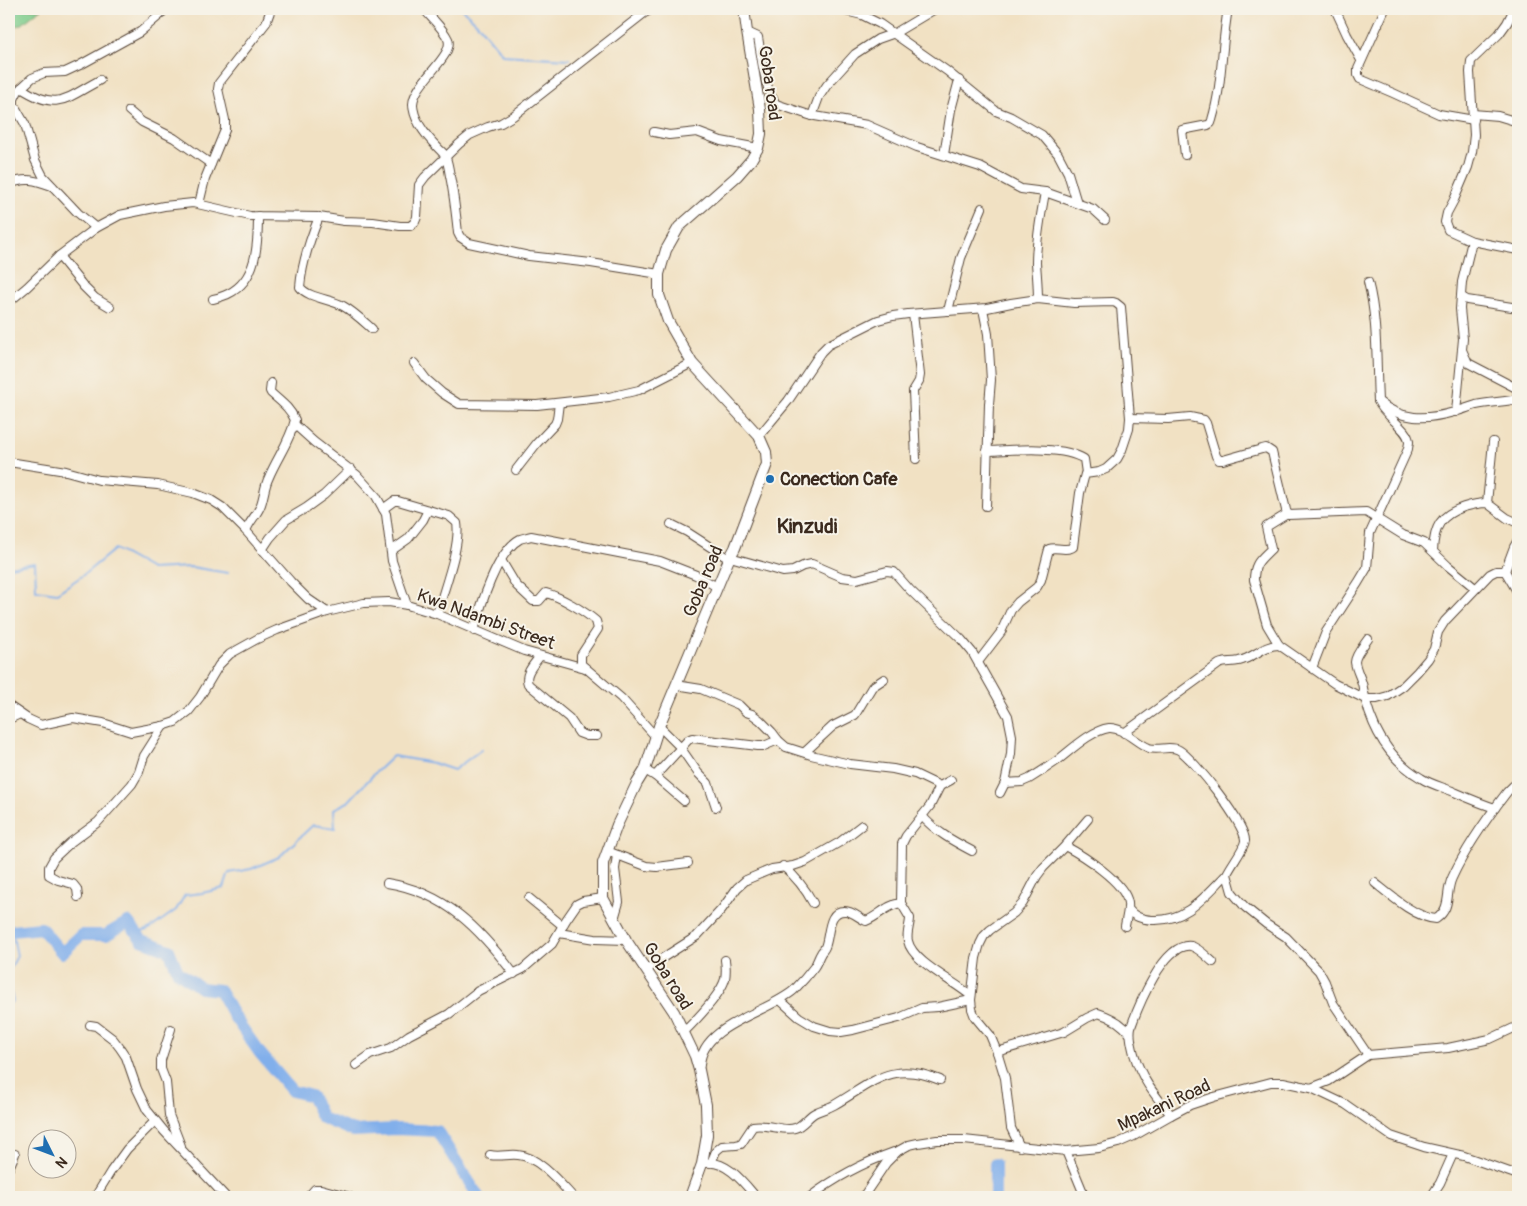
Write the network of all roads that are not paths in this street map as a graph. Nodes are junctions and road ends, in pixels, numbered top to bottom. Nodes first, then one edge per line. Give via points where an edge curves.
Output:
1 (165, 9) edge
2 (271, 9) edge
3 (424, 9) edge
4 (652, 9) edge
5 (744, 9) edge
6 (837, 9) edge
7 (934, 9) edge
8 (1228, 9) edge
9 (1335, 9) edge
10 (1385, 9) edge
11 (1514, 9) edge
12 (747, 32) junction
13 (895, 33) junction
14 (1361, 60) junction
15 (100, 80) dead end
16 (959, 80) junction
17 (21, 88) junction
18 (129, 111) dead end
19 (812, 116) junction
20 (1473, 117) junction
21 (1518, 122) edge
22 (654, 132) dead end
23 (758, 148) junction
24 (944, 155) junction
25 (1185, 155) dead end
26 (446, 156) junction
27 (211, 164) junction
28 (9, 184) edge
29 (52, 186) junction
30 (1045, 192) junction
31 (1077, 203) junction
32 (199, 204) junction
33 (982, 208) dead end
34 (258, 216) junction
35 (319, 217) junction
36 (1105, 220) dead end
37 (96, 228) junction
38 (1472, 241) junction
39 (1518, 250) edge
40 (60, 256) junction
41 (659, 274) junction
42 (1368, 282) dead end
43 (1462, 297) junction
44 (213, 299) dead end
45 (1038, 299) junction
46 (9, 302) edge
47 (110, 307) dead end
48 (1518, 308) edge
49 (983, 309) junction
50 (948, 311) junction
51 (912, 314) junction
52 (372, 329) dead end
53 (1462, 350) junction
54 (414, 363) dead end
55 (692, 363) junction
56 (272, 383) dead end
57 (1518, 389) edge
58 (1518, 400) edge
59 (1378, 401) junction
60 (559, 403) junction
61 (1456, 412) junction
62 (1130, 418) junction
63 (294, 424) junction
64 (759, 436) junction
65 (1493, 442) dead end
66 (987, 451) junction
67 (916, 459) dead end
68 (9, 462) edge
69 (351, 469) junction
70 (516, 470) dead end
71 (1086, 474) junction
72 (1487, 503) junction
73 (986, 506) dead end
74 (383, 509) junction
75 (428, 510) junction
76 (1287, 514) junction
77 (1377, 519) junction
78 (1518, 523) edge
79 (671, 524) dead end
80 (246, 531) junction
81 (1518, 540) edge
82 (262, 550) junction
83 (391, 551) junction
84 (1433, 551) junction
85 (730, 558) junction
86 (501, 560) junction
87 (1505, 572) junction
88 (717, 587) junction
89 (1475, 588) junction
90 (1518, 593) edge
91 (407, 605) junction
92 (328, 612) junction
93 (437, 614) junction
94 (474, 631) junction
95 (1368, 639) dead end
96 (1279, 645) junction
97 (540, 656) junction
98 (978, 662) junction
99 (585, 668) junction
100 (1312, 668) junction
101 (884, 678) dead end
102 (676, 685) junction
103 (1365, 699) junction
104 (9, 706) edge
105 (20, 714) junction
106 (9, 719) edge
107 (163, 726) junction
108 (658, 732) junction
109 (1124, 733) junction
110 (597, 736) dead end
111 (778, 740) junction
112 (680, 748) junction
113 (805, 752) junction
114 (645, 770) junction
115 (655, 776) junction
116 (951, 780) dead end
117 (1005, 783) junction
118 (1518, 784) edge
119 (940, 786) junction
120 (1000, 793) dead end
121 (684, 801) dead end
122 (716, 807) dead end
123 (1495, 808) junction
124 (922, 816) junction
125 (1088, 819) dead end
126 (862, 825) dead end
127 (1065, 846) junction
128 (972, 851) dead end
129 (612, 853) junction
130 (688, 863) dead end
131 (783, 866) junction
132 (1227, 874) junction
133 (387, 883) dead end
134 (1375, 883) dead end
135 (78, 897) dead end
136 (529, 898) dead end
137 (603, 898) junction
138 (813, 903) dead end
139 (901, 903) junction
140 (1128, 909) junction
141 (614, 919) junction
142 (1125, 926) dead end
143 (561, 929) junction
144 (626, 940) junction
145 (726, 960) dead end
146 (1213, 962) dead end
147 (647, 971) junction
148 (514, 974) junction
149 (971, 998) junction
150 (780, 1000) junction
151 (90, 1025) dead end
152 (1518, 1026) edge
153 (172, 1029) dead end
154 (684, 1032) junction
155 (1130, 1034) junction
156 (997, 1052) junction
157 (1368, 1055) junction
158 (356, 1065) dead end
159 (699, 1070) junction
160 (940, 1080) dead end
161 (1311, 1088) junction
162 (1171, 1114) junction
163 (155, 1121) junction
164 (1020, 1146) junction
165 (183, 1150) junction
166 (898, 1151) junction
167 (1066, 1151) junction
168 (15, 1154) dead end
169 (1453, 1154) junction
170 (490, 1155) dead end
171 (707, 1163) junction
172 (9, 1168) edge
173 (1518, 1175) edge
174 (95, 1197) edge
175 (226, 1197) edge
176 (308, 1197) edge
177 (350, 1197) edge
178 (573, 1197) edge
179 (690, 1197) edge
180 (756, 1197) edge
181 (810, 1197) edge
182 (863, 1197) edge
183 (1085, 1197) edge
184 (1431, 1197) edge

1 - 17 street via 125,41 71,70 38,74
2 - 27 street via 266,23 219,83 225,130
3 - 26 street via 445,34 449,46 416,92 414,111 427,135
4 - 26 street via 513,116 470,135
5 - 12 street, Goba road
6 - 13 street via 862,15
7 - 13 street
8 - 25 street via 1214,114 1211,123 1182,130
9 - 14 street
10 - 14 street
11 - 20 street via 1499,34 1471,61
12 - 19 street via 758,37 769,92 776,104
12 - 23 street, Goba road via 760,109
13 - 16 street
13 - 19 street via 878,39 855,54 827,85
14 - 20 street via 1358,69 1360,79 1439,114
15 - 17 street via 59,101 43,100
16 - 24 street via 950,110
16 - 31 street via 996,111 1042,135 1068,173
17 - 29 street via 14,105 25,124 37,165
18 - 27 street
19 - 24 street via 867,125
20 - 21 street via 1498,116
20 - 38 street via 1468,167 1445,222 1448,230
22 - 23 street via 697,132 721,141
23 - 41 street, Goba road via 737,176 679,227 666,250
24 - 30 street via 980,167 1021,189
26 - 35 street via 419,185 418,216 410,226
26 - 41 street via 458,233 469,243 529,256
27 - 32 street
28 - 29 street via 26,179
29 - 37 street
30 - 31 street
30 - 45 street via 1036,263
31 - 36 street via 1092,209
32 - 34 street
32 - 37 street via 181,203 136,211
33 - 50 street via 961,258
34 - 35 street
34 - 44 street via 256,250 246,280 236,290
35 - 52 street via 306,254 300,287 302,291 345,306
37 - 40 street
38 - 39 street
38 - 43 street via 1462,282
40 - 46 street
40 - 47 street via 84,287
41 - 55 street, Goba road via 659,295 668,321
42 - 59 street via 1374,315
43 - 48 street
43 - 53 street
45 - 49 street
45 - 62 street via 1113,302 1121,308
49 - 50 street
49 - 66 street via 991,357
50 - 51 street
51 - 64 street via 878,320 828,345
51 - 67 street via 920,375 913,391
53 - 57 street via 1468,363
53 - 61 street
54 - 60 street via 426,379 459,404 537,406
55 - 60 street via 639,390
55 - 64 street, Goba road
56 - 63 street via 270,391 286,404
58 - 61 street via 1475,405
59 - 61 street via 1393,412 1417,417
59 - 77 street via 1410,440
60 - 70 street via 555,424
62 - 71 street via 1126,442 1117,459 1106,469
62 - 76 street via 1190,417 1204,420 1219,460 1262,449 1270,450
63 - 69 street
63 - 80 street via 266,483 260,507
64 - 85 street, Goba road via 767,464
65 - 72 street
66 - 71 street via 1066,452 1084,459
66 - 73 street
68 - 80 street via 99,480 151,484 193,493 222,507
69 - 74 street via 365,482
69 - 82 street via 324,495 286,520
71 - 98 street via 1080,493 1073,547 1049,549 1037,587 1011,610 1002,632
72 - 78 street
72 - 84 street via 1447,514 1435,532
74 - 75 street via 398,500
74 - 83 street
75 - 83 street via 408,539
75 - 93 street via 449,516 457,523 458,529 454,556
76 - 77 street via 1360,511
76 - 96 street via 1266,527 1271,549 1259,560 1254,573 1267,625
77 - 84 street via 1404,535 1424,542
77 - 100 street via 1370,533 1366,568 1326,632
79 - 85 street
80 - 82 street
81 - 87 street
82 - 92 street via 308,599
83 - 91 street
84 - 89 street
85 - 88 street, Goba road
85 - 98 street via 783,572 812,564 842,577 857,579 887,570 894,572 961,640
86 - 88 street via 519,540 531,536 660,561
86 - 94 street via 487,588
86 - 99 street, Kwa Ndambi Street via 516,585 533,601 539,601 546,593 596,621 598,629 580,658
87 - 89 street via 1490,574
87 - 90 street
88 - 102 street, Goba road
89 - 103 street via 1445,621 1428,659 1417,672 1388,696
91 - 92 street, Kwa Ndambi Street via 364,603
91 - 93 street, Kwa Ndambi Street
92 - 107 street, Kwa Ndambi Street via 277,630 230,654 219,665 189,711 175,722
93 - 94 street, Kwa Ndambi Street
94 - 97 street, Kwa Ndambi Street
95 - 103 street via 1355,662
96 - 100 street
96 - 109 street via 1266,647 1240,661 1220,664
97 - 99 street, Kwa Ndambi Street
97 - 110 street via 526,676 528,684 569,718 579,733
98 - 117 street via 1010,722 1011,754
99 - 108 street, Kwa Ndambi Street
100 - 103 street
101 - 113 street via 872,687 855,715 833,726
102 - 108 street, Goba road
102 - 111 street via 701,689 739,705 760,720
103 - 123 street via 1376,732 1396,760 1422,779
104 - 105 street, Kwa Ndambi Street
105 - 106 street
105 - 107 street, Kwa Ndambi Street via 41,725 73,718 132,732
107 - 135 street via 144,756 132,784 98,822 51,862 50,875 73,884
108 - 112 street, Kwa Ndambi Street
108 - 114 street, Goba road
109 - 117 street via 1107,728 1029,779
109 - 132 street via 1152,749 1178,749 1217,792 1242,828 1245,839
111 - 112 street via 758,746 692,738
111 - 113 street via 786,747
112 - 115 street
112 - 122 street, Kwa Ndambi Street via 708,783
113 - 119 street via 850,764 915,774
114 - 115 street
114 - 129 street, Goba road via 621,817
115 - 121 street
116 - 119 street
117 - 120 street
118 - 123 street
119 - 124 street
123 - 134 street via 1451,879 1446,909 1436,919 1407,907
124 - 128 street via 939,832
124 - 139 street via 902,844
125 - 127 street
126 - 131 street via 840,842 804,862
127 - 140 street via 1094,863 1122,889
127 - 149 street via 1037,876 1023,903 990,930 980,944
129 - 130 street via 646,866
129 - 137 street, Goba road via 603,863
129 - 141 street via 619,902
131 - 138 street via 795,876
131 - 147 street via 746,880 697,936
132 - 140 street via 1182,915 1144,919
132 - 157 street via 1232,892 1245,907 1286,937 1319,971 1334,1003
133 - 148 street via 419,890 460,915 478,930
136 - 143 street
137 - 141 street, Goba road
137 - 143 street via 583,900 577,904
139 - 149 street via 910,918 908,942 911,948
139 - 150 street via 892,904 866,920 849,911 837,913 829,925 825,947 814,966 799,985
140 - 142 street
141 - 144 street, Goba road
143 - 144 street via 595,939
143 - 148 street via 546,950
144 - 147 street, Goba road
145 - 154 street via 722,986
146 - 155 street via 1189,946 1173,952 1154,978
147 - 154 street, Goba road
148 - 158 street via 478,991 449,1014
149 - 150 street via 922,1008 899,1018 841,1032 814,1026
149 - 156 street via 972,1009
150 - 159 street via 736,1020 716,1036 704,1049
151 - 163 street via 105,1032 126,1057 142,1101
152 - 157 street via 1490,1039 1448,1048
153 - 165 street via 161,1068 166,1082 169,1115
154 - 159 street, Goba road
155 - 156 street via 1116,1020 1098,1012 1064,1032
155 - 162 street via 1140,1072
156 - 164 street via 1006,1078 1011,1128
157 - 161 street via 1329,1081
159 - 171 street, Goba road via 704,1087
160 - 171 street via 924,1074 886,1075 812,1114 796,1128 753,1126 742,1144 722,1146
161 - 162 street, Mpakani Road via 1271,1082 1214,1097
161 - 169 street, Mpakani Road via 1345,1104 1391,1136
162 - 167 street, Mpakani Road via 1118,1143
163 - 165 street
163 - 174 street via 127,1149
164 - 166 street, Mpakani Road via 937,1140 909,1145
164 - 167 street, Mpakani Road
165 - 175 street
166 - 181 street via 869,1161
166 - 182 street, Mpakani Road
167 - 183 street
168 - 172 street
169 - 173 street, Mpakani Road
169 - 184 street
170 - 178 street via 518,1154 532,1159
171 - 179 street, Goba road
171 - 180 street via 718,1163 729,1170
176 - 177 street via 315,1189 321,1189

